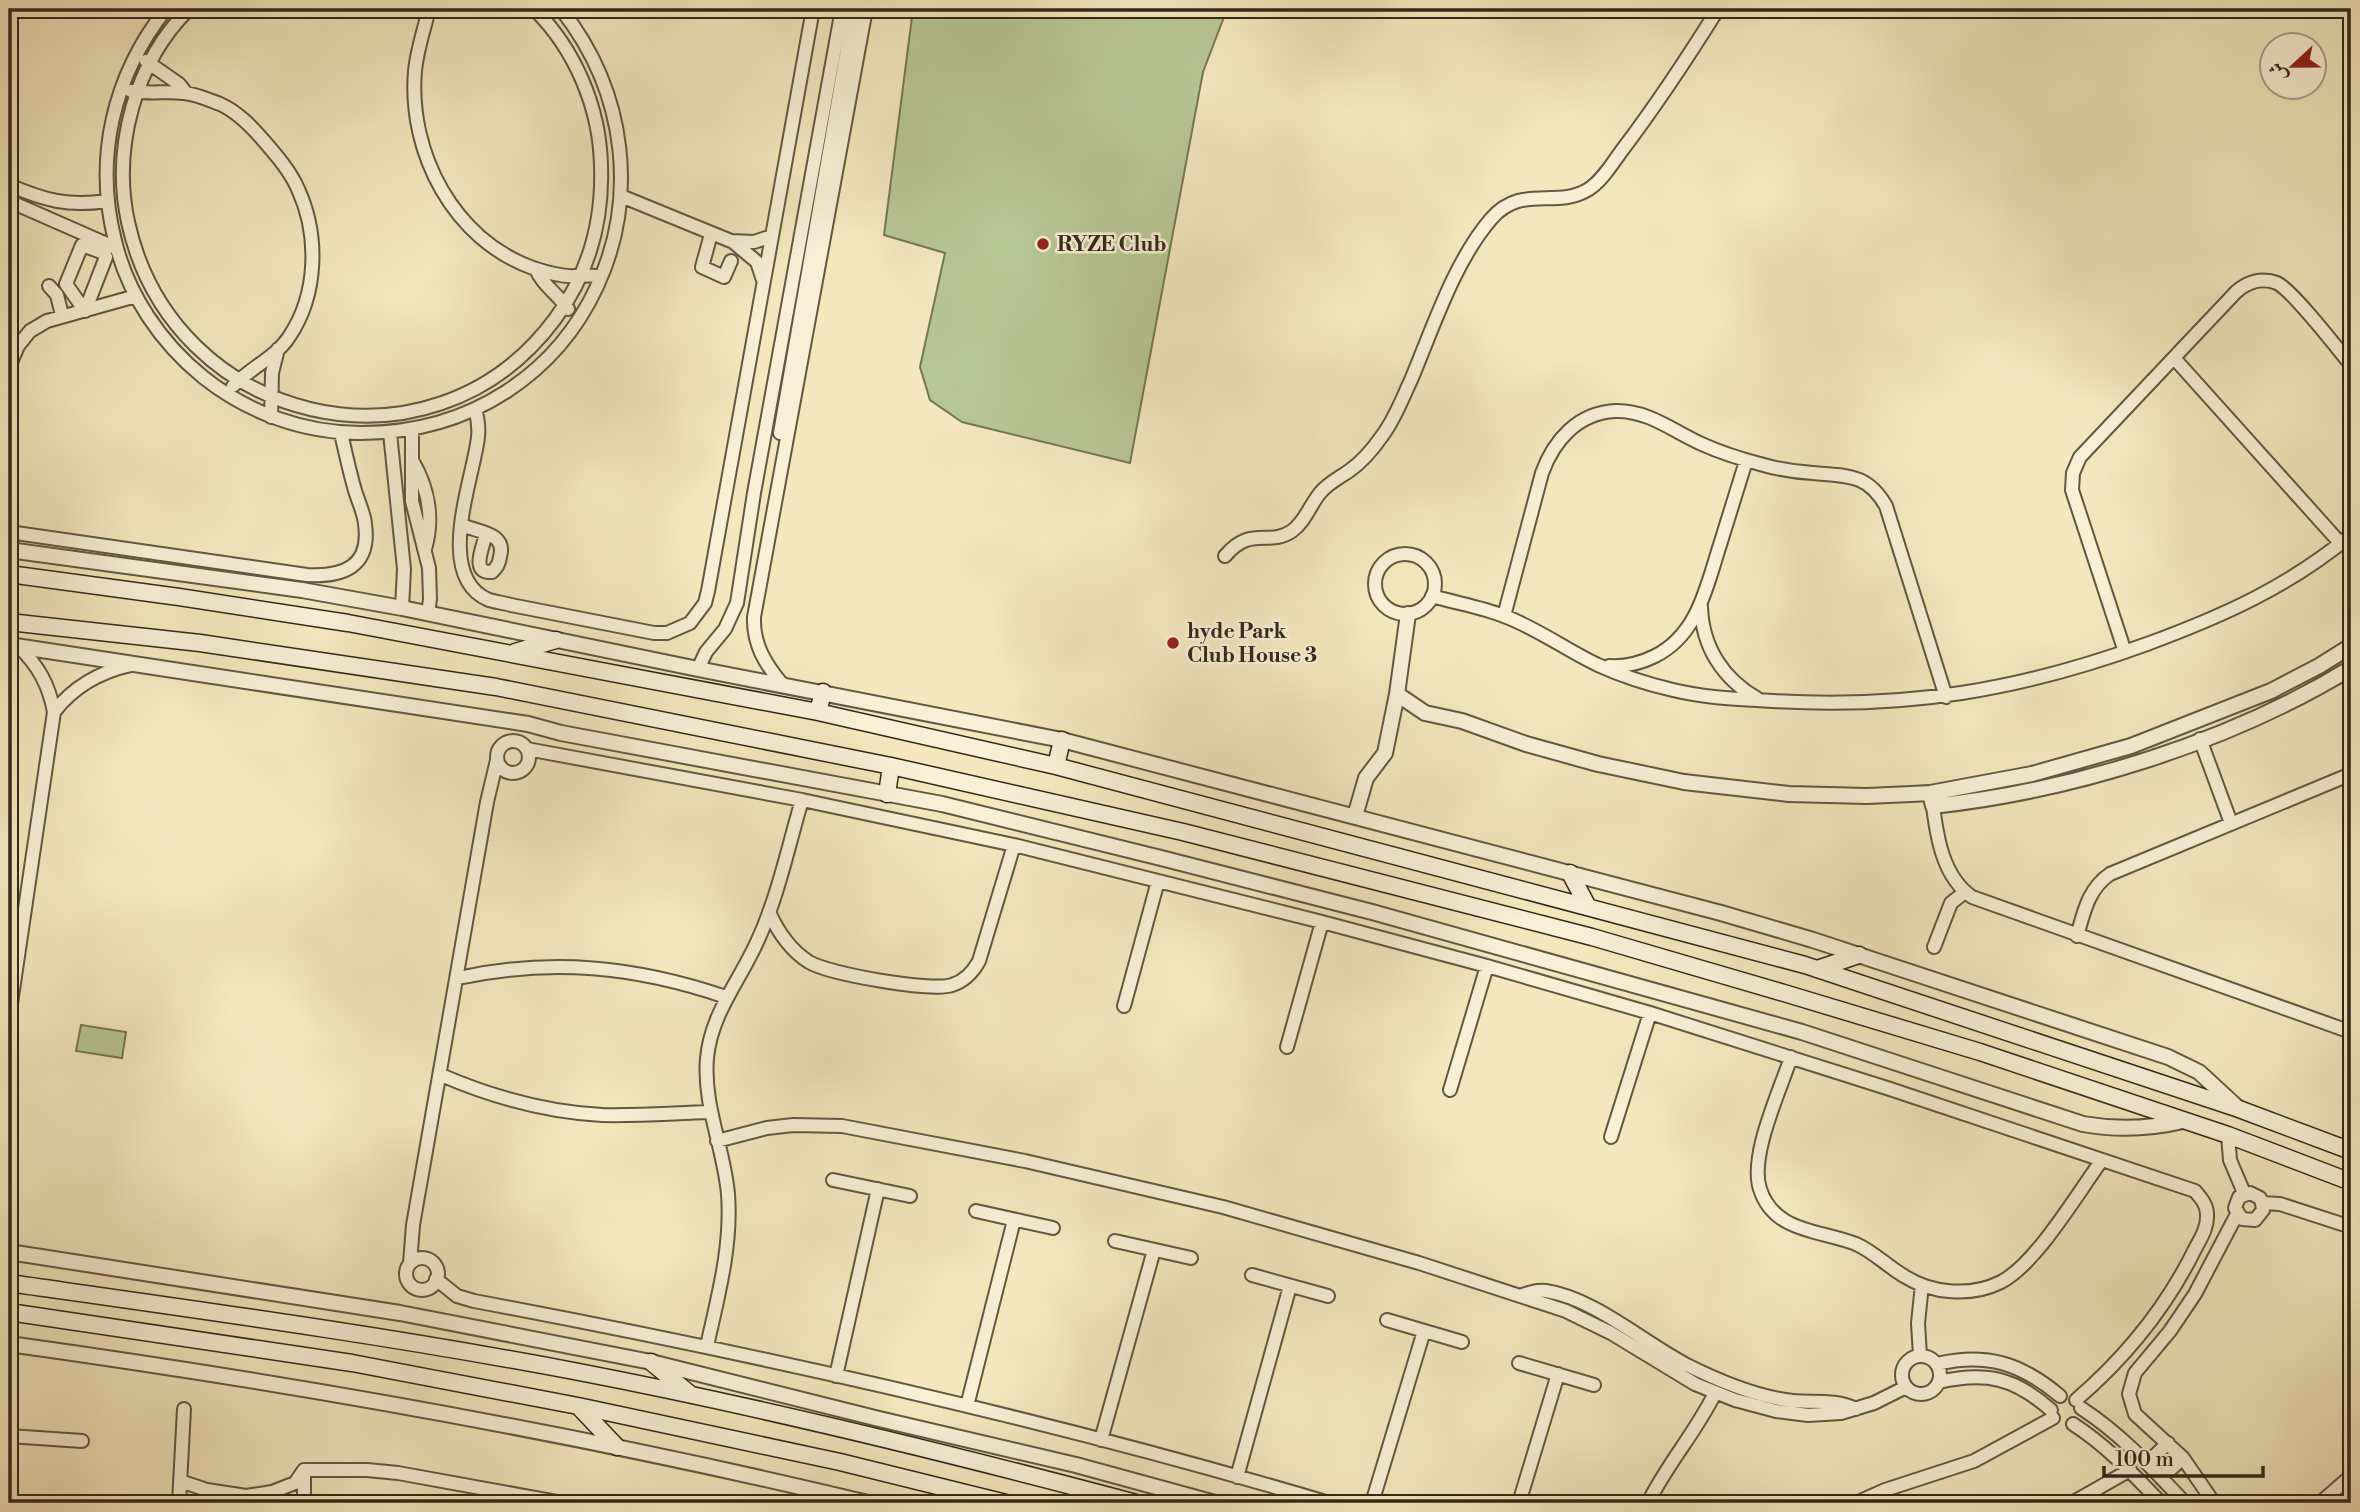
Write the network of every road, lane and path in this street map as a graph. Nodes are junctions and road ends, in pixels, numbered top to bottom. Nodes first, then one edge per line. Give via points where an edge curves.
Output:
1 (166, 9) edge
2 (189, 9) edge
3 (534, 9) edge
4 (561, 9) edge
5 (813, 9) edge
6 (842, 9) edge
7 (853, 9) edge
8 (866, 9) edge
9 (1718, 9) edge
10 (429, 10) edge
11 (135, 54) junction
12 (150, 63) junction
13 (120, 90) junction
14 (137, 92) junction
15 (186, 93) junction
16 (9, 185) edge
17 (621, 196) junction
18 (9, 201) edge
19 (107, 201) junction
20 (711, 234) junction
21 (772, 236) junction
22 (731, 241) junction
23 (116, 248) junction
24 (731, 261) dead end
25 (536, 269) junction
26 (583, 275) junction
27 (601, 277) junction
28 (764, 282) junction
29 (49, 286) dead end
30 (136, 296) junction
31 (565, 305) junction
32 (85, 311) junction
33 (62, 315) junction
34 (576, 323) junction
35 (278, 349) junction
36 (2174, 358) junction
37 (2351, 365) edge
38 (9, 367) edge
39 (238, 380) junction
40 (226, 394) junction
41 (272, 398) junction
42 (475, 410) junction
43 (271, 417) junction
44 (412, 430) junction
45 (341, 433) junction
46 (390, 433) junction
47 (1746, 461) junction
48 (461, 525) junction
49 (9, 532) edge
50 (486, 534) dead end
51 (2351, 535) edge
52 (2341, 544) junction
53 (9, 550) edge
54 (1225, 556) dead end
55 (429, 568) junction
56 (404, 569) junction
57 (9, 574) edge
58 (1432, 596) junction
59 (1701, 603) junction
60 (402, 608) junction
61 (428, 613) junction
62 (1408, 614) junction
63 (1504, 615) junction
64 (9, 622) edge
65 (556, 640) junction
66 (13, 646) edge
67 (2351, 646) edge
68 (2125, 652) junction
69 (513, 653) junction
70 (131, 665) junction
71 (1598, 665) junction
72 (2351, 668) edge
73 (698, 669) junction
74 (766, 682) junction
75 (782, 684) junction
76 (823, 692) junction
77 (1397, 694) junction
78 (1946, 697) junction
79 (1759, 700) junction
80 (54, 712) junction
81 (818, 712) junction
82 (1062, 740) junction
83 (2200, 740) junction
84 (527, 749) junction
85 (497, 760) junction
86 (891, 766) junction
87 (1056, 766) junction
88 (2351, 774) edge
89 (887, 794) junction
90 (1931, 799) junction
91 (802, 800) junction
92 (1355, 816) junction
93 (2231, 823) junction
94 (1014, 845) junction
95 (1570, 873) junction
96 (1480, 878) junction
97 (1158, 881) junction
98 (1514, 887) junction
99 (1965, 892) junction
100 (1465, 905) junction
101 (1588, 907) junction
102 (769, 912) junction
103 (1506, 915) junction
104 (1322, 922) junction
105 (2077, 936) junction
106 (1934, 947) dead end
107 (1859, 956) junction
108 (1487, 966) junction
109 (1817, 969) junction
110 (457, 978) junction
111 (726, 997) junction
112 (1124, 1006) dead end
113 (1650, 1013) junction
114 (9, 1017) edge
115 (2351, 1032) edge
116 (1287, 1047) dead end
117 (1791, 1057) junction
118 (441, 1075) junction
119 (1450, 1090) dead end
120 (2239, 1109) junction
121 (710, 1112) junction
122 (2183, 1121) junction
123 (2228, 1135) junction
124 (1611, 1137) dead end
125 (717, 1141) junction
126 (2351, 1151) edge
127 (2102, 1160) junction
128 (833, 1180) dead end
129 (2351, 1182) edge
130 (878, 1189) junction
131 (2244, 1193) junction
132 (909, 1196) dead end
133 (2262, 1203) junction
134 (976, 1211) dead end
135 (2237, 1214) junction
136 (1014, 1220) junction
137 (2351, 1227) edge
138 (1053, 1228) dead end
139 (9, 1241) edge
140 (1115, 1241) dead end
141 (1154, 1250) junction
142 (15, 1253) edge
143 (1191, 1258) dead end
144 (410, 1263) junction
145 (1252, 1275) dead end
146 (436, 1279) junction
147 (9, 1283) edge
148 (1923, 1285) junction
149 (1290, 1286) junction
150 (1328, 1296) dead end
151 (9, 1312) edge
152 (1387, 1320) dead end
153 (1424, 1331) junction
154 (1462, 1342) dead end
155 (1638, 1343) junction
156 (9, 1344) edge
157 (707, 1346) junction
158 (1920, 1356) junction
159 (651, 1362) junction
160 (1519, 1363) dead end
161 (1937, 1364) junction
162 (1558, 1374) junction
163 (836, 1376) junction
164 (1939, 1382) junction
165 (1594, 1385) dead end
166 (1906, 1387) junction
167 (1715, 1393) junction
168 (692, 1396) junction
169 (2060, 1396) junction
170 (2079, 1404) junction
171 (578, 1406) junction
172 (967, 1406) junction
173 (184, 1409) dead end
174 (1857, 1409) junction
175 (2052, 1414) junction
176 (2073, 1424) junction
177 (9, 1436) edge
178 (1101, 1440) junction
179 (82, 1441) dead end
180 (2168, 1443) junction
181 (617, 1447) junction
182 (2183, 1458) junction
183 (2147, 1463) junction
184 (304, 1471) junction
185 (2130, 1471) junction
186 (2351, 1476) edge
187 (1237, 1477) junction
188 (2161, 1478) junction
189 (180, 1481) junction
190 (811, 1497) edge
191 (835, 1499) edge
192 (179, 1503) edge
193 (304, 1503) edge
194 (563, 1503) edge
195 (868, 1503) edge
196 (1006, 1503) edge
197 (1136, 1503) edge
198 (1215, 1503) edge
199 (1329, 1503) edge
200 (1372, 1503) edge
201 (1519, 1503) edge
202 (1648, 1503) edge
203 (1856, 1503) edge
204 (2072, 1503) edge
205 (2161, 1503) edge
206 (2185, 1503) edge
207 (2214, 1503) edge
208 (2320, 1503) edge

1 - 11 street
2 - 12 street
3 - 26 street via 575,65 596,123 602,184
4 - 17 street via 592,54 608,94 620,146
5 - 21 street
6 - 73 street via 737,603
7 - 74 street via 747,623
8 - 75 street via 754,617 758,648
9 - 54 street via 1594,185 1572,196 1520,200 1491,219 1456,276 1396,414 1366,456 1321,491 1293,531 1249,538
10 - 25 street via 419,47 415,97 417,122 432,170 457,214 493,246
11 - 12 street
11 - 13 street
12 - 14 street
12 - 15 street
13 - 14 street
13 - 19 street via 107,145
14 - 15 street
14 - 39 street via 124,150 123,180 138,258 171,319 191,342
15 - 35 street via 222,105 254,129 286,168 304,204 311,230 312,275 299,318
16 - 19 street via 60,203
17 - 20 street
17 - 27 street via 616,232
18 - 23 street
19 - 23 street
20 - 22 street
20 - 24 street via 702,267 724,277
21 - 22 street via 754,242
21 - 28 street
22 - 28 street via 757,262
23 - 30 street
25 - 26 street
25 - 31 street
26 - 27 street
26 - 31 street
27 - 34 street
28 - 48 street via 708,591 690,623 654,633 489,599 467,578 459,551
29 - 33 street via 57,295
30 - 32 street
30 - 40 street via 170,346
31 - 34 street
31 - 41 street via 509,366 486,382 436,404 354,415
32 - 32 street via 65,284 84,245 106,257
32 - 33 street
33 - 38 street via 30,331
34 - 42 street via 534,371
35 - 39 street
35 - 41 street
36 - 37 street via 2236,292 2259,280 2284,288
36 - 52 street
36 - 68 street via 2086,451 2073,473 2074,498
39 - 40 street
39 - 41 street
40 - 43 street
41 - 43 street
42 - 44 street
42 - 48 street via 478,436
43 - 45 street
44 - 46 street
44 - 55 street via 412,460 429,509 431,529 425,549
45 - 46 street
45 - 49 street via 365,524 360,557 352,568 339,573 307,575
46 - 56 street
47 - 59 street
47 - 63 street via 1646,415 1613,411 1581,421 1556,443 1548,458
47 - 78 street via 1850,476 1880,495
48 - 50 street
51 - 52 street
52 - 68 street via 2253,601
53 - 60 street
55 - 56 street
55 - 61 street
56 - 60 street
57 - 69 main road via 285,612
58 - 62 street via 1427,605
58 - 62 street via 1433,575 1421,559 1411,555 1391,558 1377,573 1376,593 1388,609
58 - 63 street
59 - 71 street via 1686,631 1661,653 1631,664
59 - 79 street via 1704,632 1715,660 1734,683
60 - 61 street
61 - 65 street
62 - 77 street
63 - 71 street
64 - 86 main road via 200,643 496,687
65 - 69 main road
65 - 73 street
66 - 70 street
66 - 80 street via 39,668
67 - 90 street via 2270,691 2131,746
68 - 78 street via 2035,680
69 - 81 main road
70 - 80 street via 92,678
70 - 89 street via 528,724
71 - 79 street via 1676,691
72 - 83 street via 2278,708
73 - 74 street
74 - 75 street
75 - 76 street
76 - 81 main road
76 - 82 street
77 - 90 street via 1425,713 1598,764 1684,782 1789,794
77 - 92 street via 1385,753 1366,778
78 - 79 street via 1851,703
80 - 114 street
81 - 87 main road
82 - 87 main road
82 - 92 street
83 - 90 street via 2068,782 2001,796
83 - 93 street
84 - 85 street via 517,741 507,742 499,749
84 - 85 street via 527,765 519,772 503,770
84 - 91 street
85 - 110 street
86 - 89 main road
86 - 100 main road via 1183,832
87 - 96 main road
88 - 93 street
89 - 122 street via 1385,916 1802,1032 2083,1124 2140,1128
90 - 99 street via 1944,855
91 - 94 street
91 - 102 street
92 - 95 street
93 - 105 street via 2109,874 2088,899
94 - 97 street
94 - 102 street via 979,961 969,976 954,985 936,987 824,969 796,952
95 - 101 main road
95 - 107 street
96 - 98 main road
96 - 100 main road via 1480,891
97 - 104 street
97 - 112 street
98 - 101 main road
98 - 103 main road via 1504,896
99 - 105 street
99 - 106 street via 1951,903
100 - 103 main road
101 - 109 main road
102 - 111 street
103 - 122 main road via 1980,1052
104 - 108 street
104 - 116 street
105 - 115 street
107 - 109 main road
107 - 120 street via 2168,1057 2199,1072
108 - 113 street
108 - 119 street
109 - 120 main road
110 - 111 street via 513,969 585,967 656,976
110 - 118 street
111 - 121 street via 708,1051
113 - 117 street
113 - 124 street
117 - 127 street
117 - 148 street via 1758,1157 1757,1181 1766,1203 1793,1226 1859,1246
118 - 121 street via 495,1096 565,1111 636,1115
118 - 144 street
120 - 126 main road
121 - 125 street
122 - 123 main road
123 - 129 main road
123 - 131 street via 2231,1160
125 - 155 street via 767,1128 828,1125 935,1142 1124,1182 1345,1241 1519,1296 1548,1291 1593,1308
125 - 157 street via 724,1166 728,1243
127 - 148 street via 2033,1255 2012,1275 1973,1290
127 - 170 street via 2195,1191 2206,1206 2207,1224 2179,1280 2149,1325
128 - 130 street
130 - 132 street
130 - 163 street
131 - 133 street via 2255,1194
131 - 135 street via 2236,1202
133 - 135 street via 2263,1210 2255,1220
133 - 137 street via 2280,1204
134 - 136 street
135 - 180 street via 2195,1294 2131,1383 2135,1414
136 - 138 street
136 - 172 street
139 - 142 street
140 - 141 street
141 - 143 street
141 - 178 street
142 - 159 street via 400,1313
144 - 146 street via 419,1258 430,1260
144 - 146 street via 407,1279 416,1288 428,1288
145 - 149 street
146 - 157 street via 449,1292 474,1301
147 - 168 main road via 333,1329
148 - 158 street
149 - 150 street
149 - 187 street
151 - 171 main road via 352,1363
152 - 153 street
153 - 154 street
153 - 200 street
155 - 167 street via 1675,1373
155 - 174 street via 1757,1393
156 - 181 street via 250,1381
157 - 163 street
158 - 161 street
158 - 166 street via 1909,1360 1903,1370
159 - 168 main road
159 - 198 street
160 - 162 street
161 - 164 street
161 - 169 street via 1966,1359 1996,1361 2024,1371
162 - 165 street
162 - 201 street
163 - 172 street
164 - 166 street via 1927,1393
164 - 175 street via 1994,1378 2019,1386
166 - 174 street
167 - 174 street via 1790,1414 1825,1415
167 - 202 street
168 - 197 main road
169 - 170 street via 2072,1396
169 - 175 street
170 - 176 street via 2078,1420
170 - 183 street
171 - 181 main road
171 - 196 main road
172 - 178 street
173 - 189 street
175 - 176 street via 2062,1425
175 - 203 street via 1974,1461
176 - 185 street
177 - 179 street
178 - 187 street
180 - 182 street
180 - 183 street
181 - 190 street
182 - 188 street
182 - 207 street
183 - 188 street
184 - 189 street via 295,1483 246,1496
184 - 193 street
184 - 194 street via 398,1473
185 - 204 street
185 - 205 street
186 - 208 street
187 - 199 street
188 - 206 street
189 - 192 street
190 - 191 street
191 - 195 street

